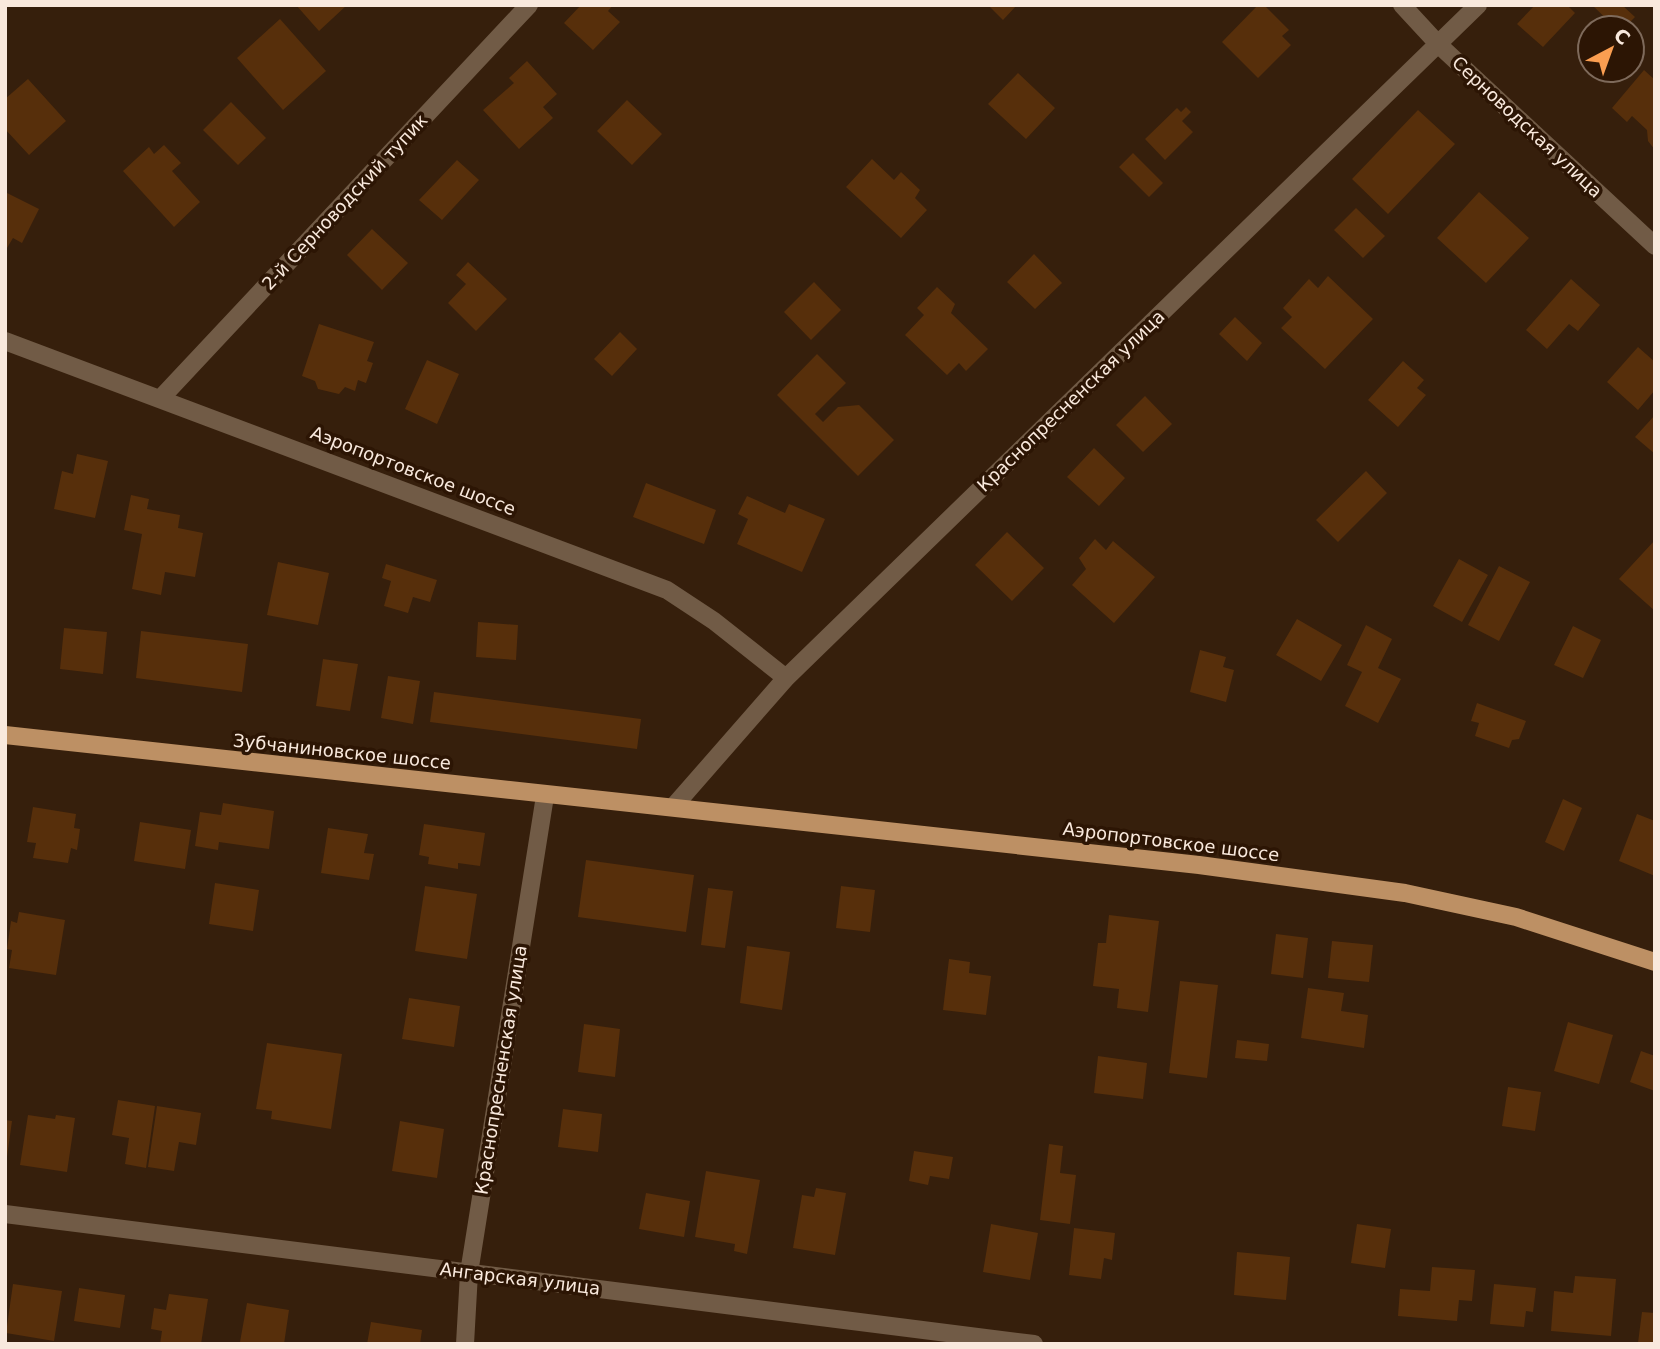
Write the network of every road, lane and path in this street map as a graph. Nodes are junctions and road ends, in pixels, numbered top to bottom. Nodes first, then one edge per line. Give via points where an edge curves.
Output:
1 (529, 5) edge
2 (1402, 5) edge
3 (1478, 5) edge
4 (1440, 45) junction
5 (1655, 246) edge
6 (5, 341) edge
7 (161, 398) junction
8 (786, 678) junction
9 (5, 735) edge
10 (545, 796) junction
11 (674, 806) junction
12 (1655, 962) edge
13 (5, 1214) edge
14 (469, 1273) junction
15 (465, 1344) edge
16 (1034, 1344) edge

1 - 7 street, 2-й Серноводский тупик
2 - 4 street, Серноводская улица
3 - 4 street, Краснопресненская улица
4 - 5 street, Серноводская улица
4 - 8 street, Краснопресненская улица
6 - 7 street, Аэропортовское шоссе
7 - 8 street, Аэропортовское шоссе via 667,590
8 - 11 street, Краснопресненская улица
9 - 10 main road, Зубчаниновское шоссе
10 - 11 main road, Зубчаниновское шоссе
10 - 14 street, Краснопресненская улица
11 - 12 main road, Аэропортовское шоссе via 1405,892 1516,917
13 - 14 street, Ангарская улица
14 - 15 street, Краснопресненская улица
14 - 16 street, Ангарская улица

